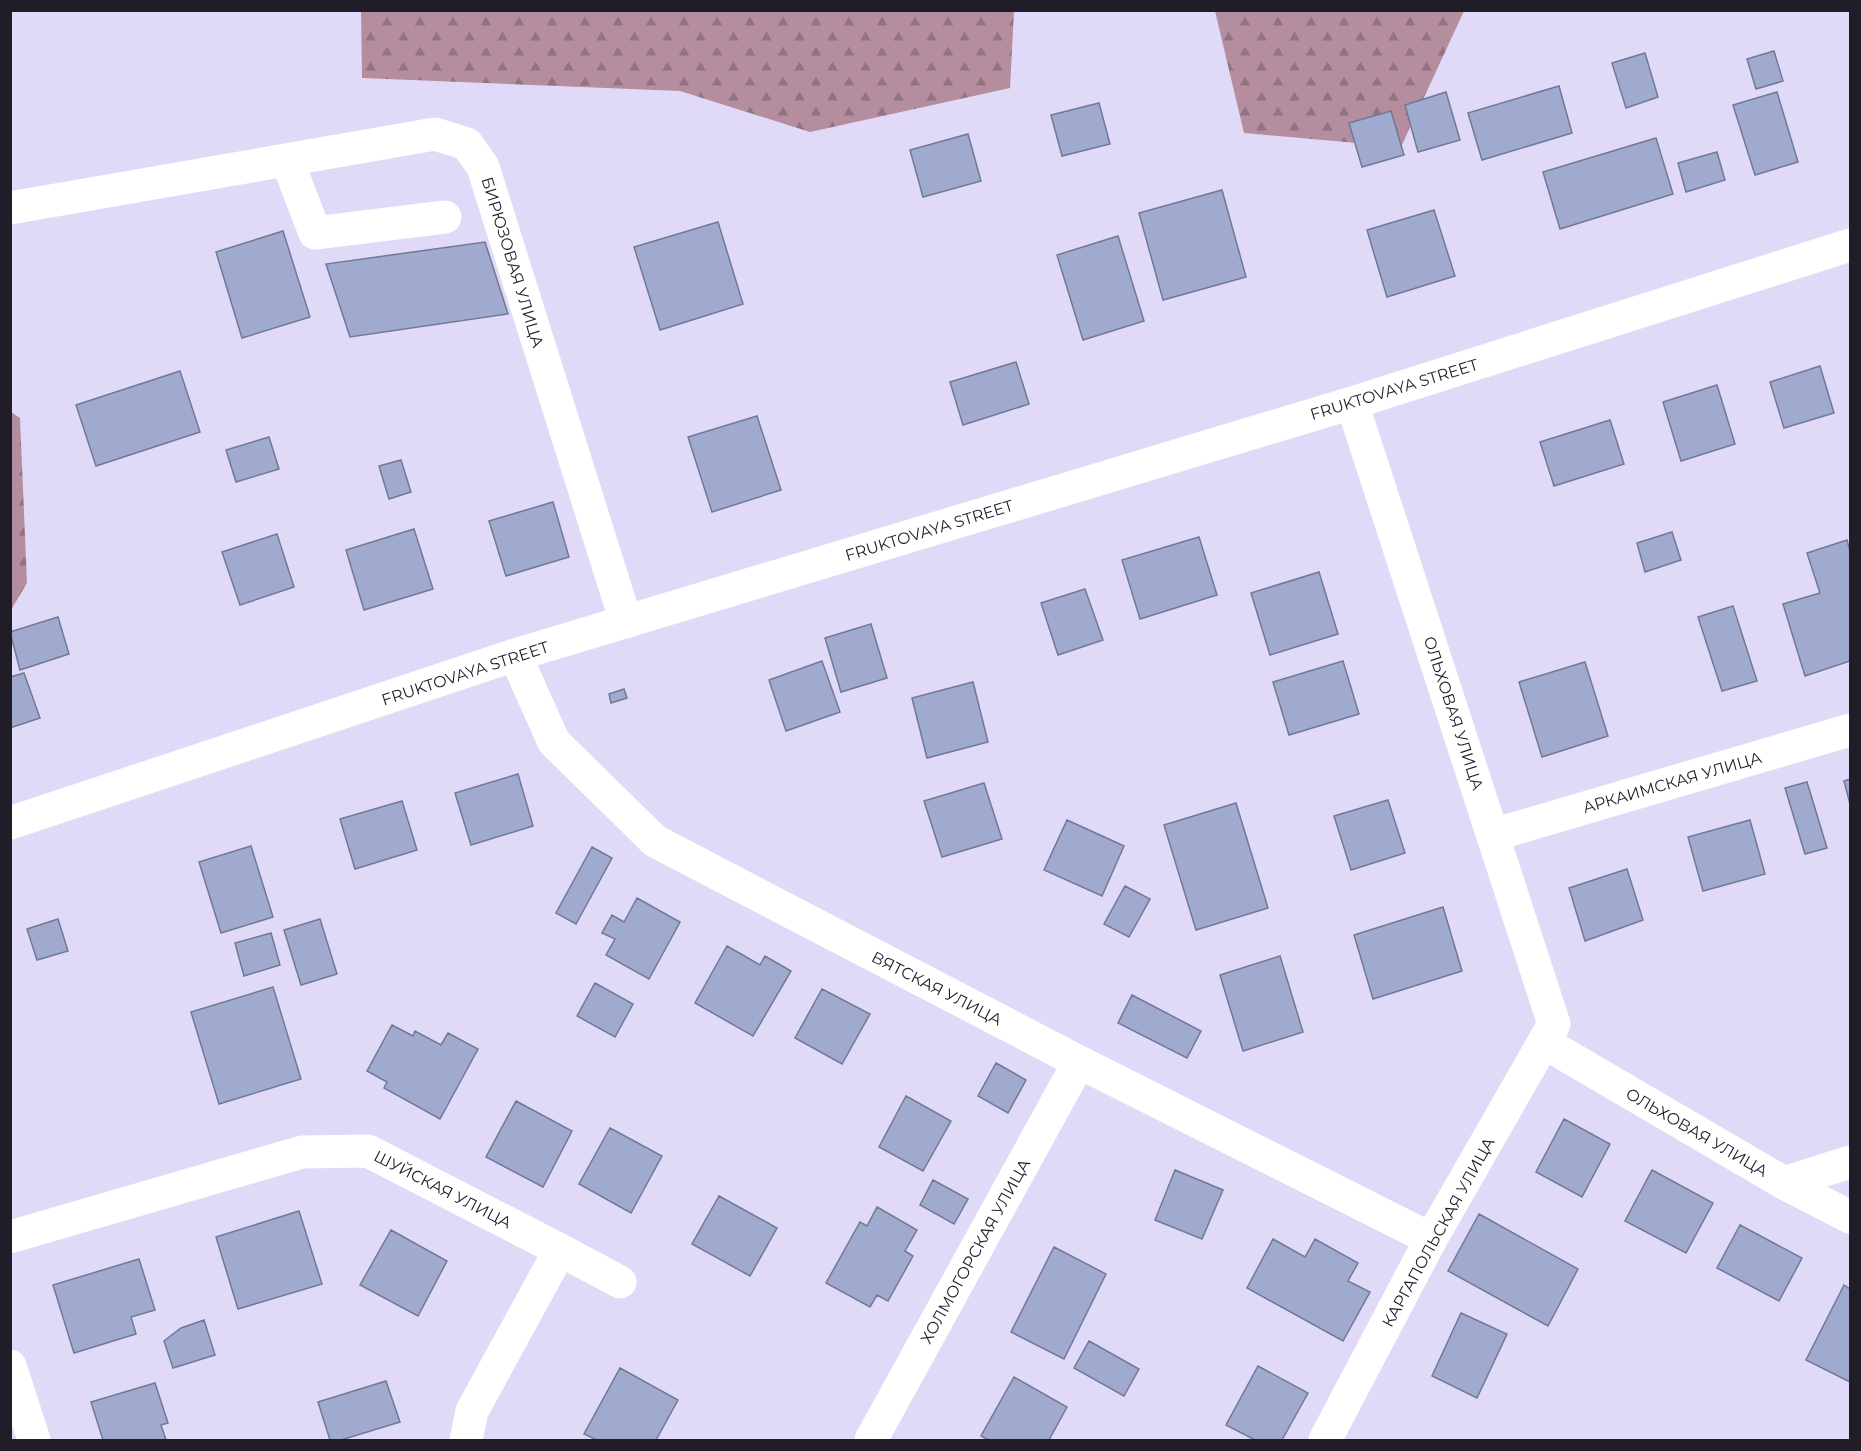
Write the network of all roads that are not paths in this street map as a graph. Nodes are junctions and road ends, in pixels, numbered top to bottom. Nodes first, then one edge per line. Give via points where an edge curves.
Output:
1 (287, 160) junction
2 (10, 208) edge
3 (445, 217) dead end
4 (1851, 244) edge
5 (1352, 403) junction
6 (626, 622) junction
7 (515, 655) junction
8 (1851, 730) edge
9 (10, 823) edge
10 (1493, 835) junction
11 (1549, 1033) junction
12 (1079, 1062) junction
13 (1851, 1162) edge
14 (1784, 1183) junction
15 (1851, 1217) edge
16 (10, 1237) edge
17 (1431, 1239) junction
18 (560, 1250) junction
19 (620, 1282) dead end
20 (10, 1366) edge
21 (34, 1440) edge
22 (466, 1440) edge
23 (871, 1440) edge
24 (1325, 1440) edge

1 - 2 street, БИРЮЗОВАЯ УЛИЦА
1 - 3 street via 315,233
1 - 6 street, БИРЮЗОВАЯ УЛИЦА via 435,134 467,144 483,167
4 - 5 street, FRUKTOVAYA STREET
5 - 6 street, FRUKTOVAYA STREET
5 - 10 street, ОЛЬХОВАЯ УЛИЦА
6 - 7 street, FRUKTOVAYA STREET
7 - 9 street, FRUKTOVAYA STREET
7 - 12 street, ВЯТСКАЯ УЛИЦА via 554,742 655,841
8 - 10 street, АРКАИМСКАЯ УЛИЦА
10 - 11 street, ОЛЬХОВАЯ УЛИЦА
11 - 14 street, ОЛЬХОВАЯ УЛИЦА
11 - 17 street, КАРГАПОЛЬСКАЯ УЛИЦА
12 - 17 street, ВЯТСКАЯ УЛИЦА
12 - 23 street, ХОЛМОГОРСКАЯ УЛИЦА
13 - 14 street
14 - 15 street, ОЛЬХОВАЯ УЛИЦА
16 - 18 street, ШУЙСКАЯ УЛИЦА via 302,1152 368,1150
17 - 24 street, КАРГАПОЛЬСКАЯ УЛИЦА
18 - 19 street, ШУЙСКАЯ УЛИЦА
18 - 22 street via 472,1411
20 - 21 street

